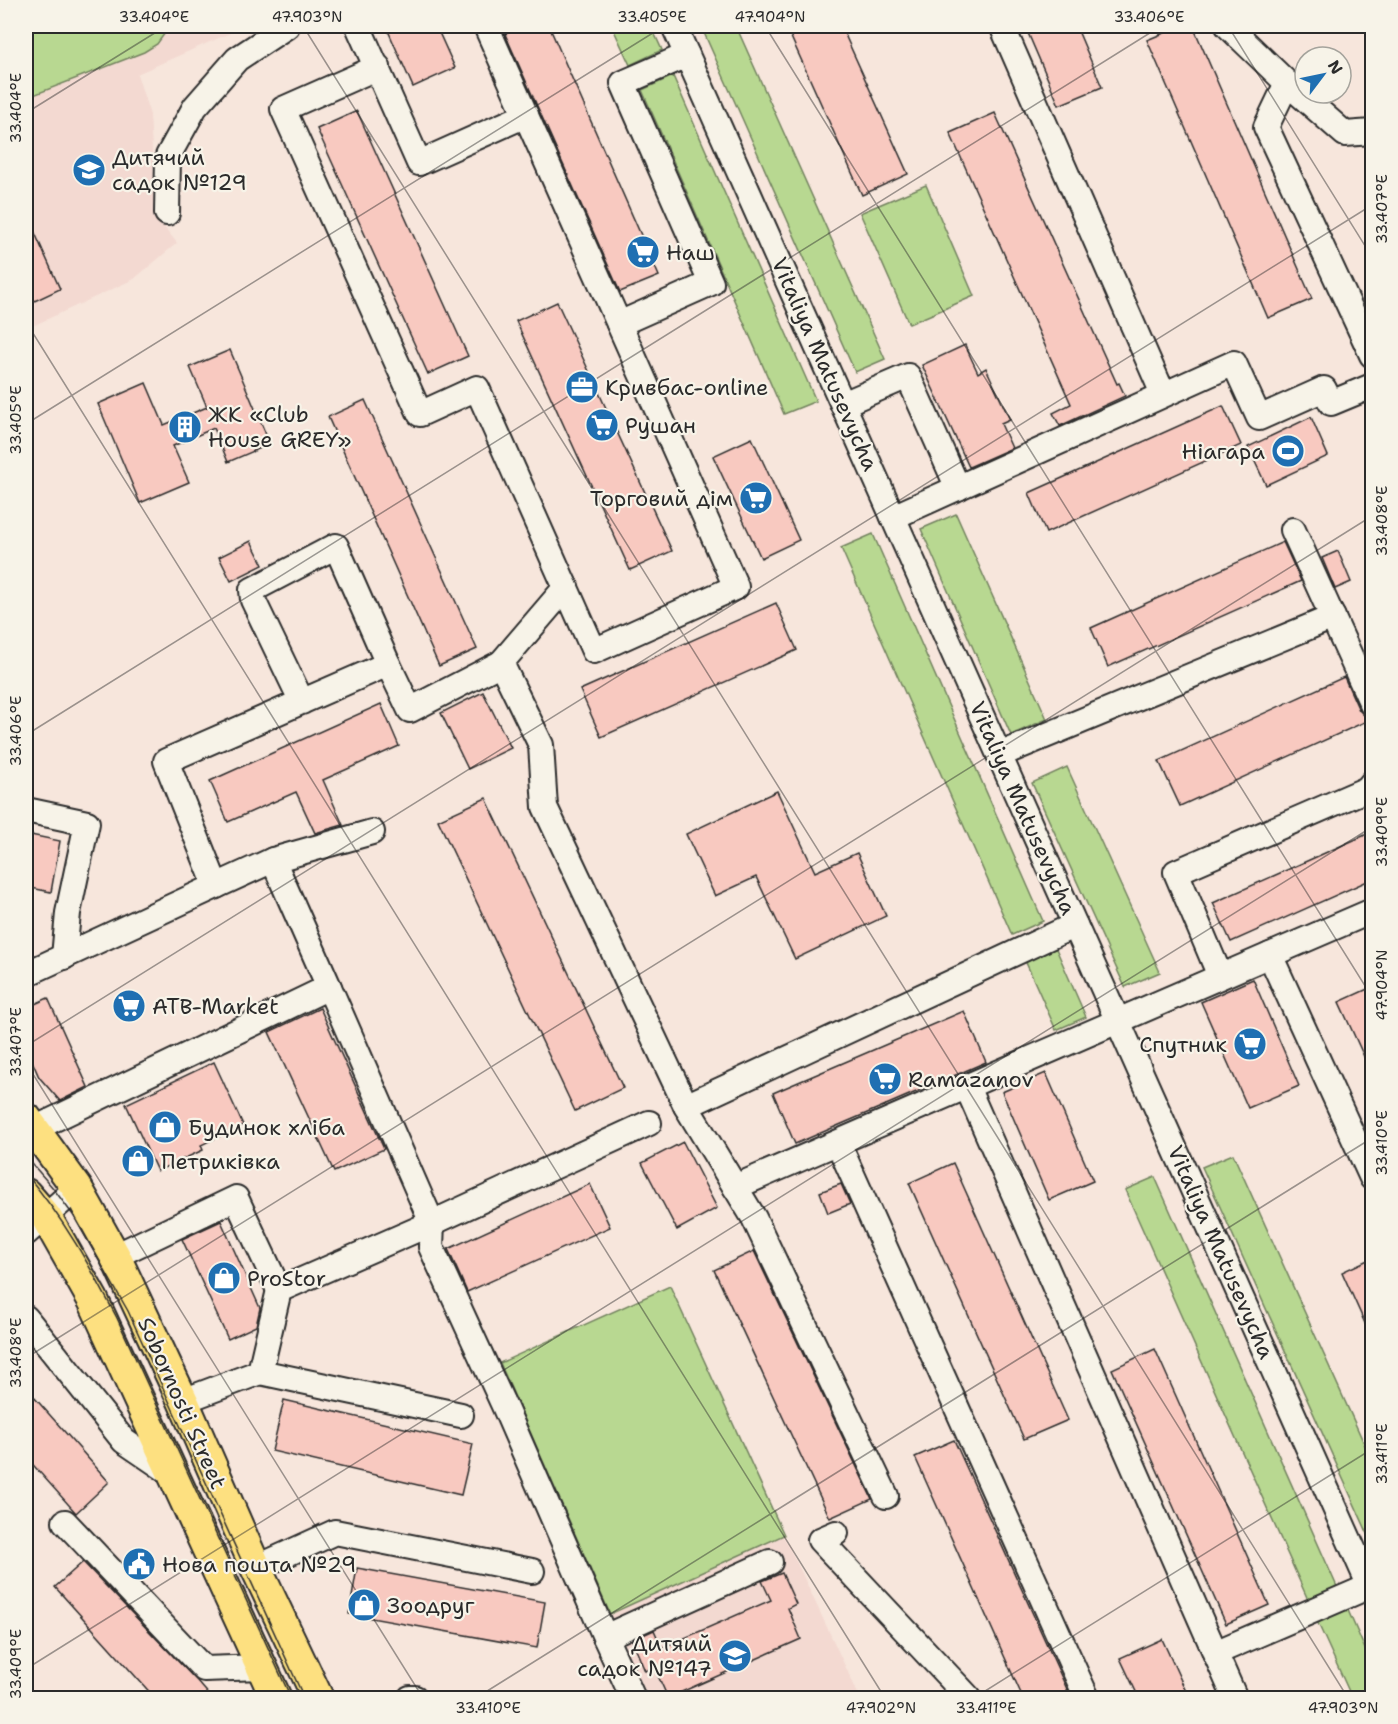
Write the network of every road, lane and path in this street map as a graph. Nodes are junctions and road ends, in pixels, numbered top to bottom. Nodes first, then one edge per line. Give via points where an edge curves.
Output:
1 (286, 26) edge
2 (358, 26) edge
3 (486, 26) edge
4 (674, 26) edge
5 (1002, 26) edge
6 (1228, 26) edge
7 (687, 55) junction
8 (378, 67) junction
9 (1287, 82) junction
10 (526, 115) junction
11 (1372, 132) edge
12 (167, 213) dead end
13 (618, 324) junction
14 (1372, 355) edge
15 (1372, 386) edge
16 (1163, 394) junction
17 (843, 404) junction
18 (958, 488) junction
19 (893, 517) junction
20 (1293, 530) dead end
21 (566, 587) junction
22 (1333, 617) junction
23 (501, 663) junction
24 (388, 664) junction
25 (302, 702) junction
26 (1372, 704) edge
27 (999, 755) junction
28 (1372, 783) edge
29 (26, 810) edge
30 (372, 832) dead end
31 (273, 860) junction
32 (216, 886) junction
33 (1372, 913) edge
34 (1075, 925) junction
35 (1270, 955) junction
36 (64, 957) junction
37 (26, 974) edge
38 (1220, 976) junction
39 (329, 987) junction
40 (1118, 1021) junction
41 (967, 1087) junction
42 (686, 1106) junction
43 (649, 1123) dead end
44 (30, 1124) edge
45 (838, 1143) junction
46 (1372, 1178) edge
47 (77, 1188) junction
48 (735, 1188) junction
49 (26, 1194) edge
50 (432, 1223) junction
51 (36, 1225) edge
52 (115, 1256) junction
53 (279, 1290) junction
54 (26, 1318) edge
55 (260, 1372) junction
56 (183, 1401) junction
57 (461, 1415) dead end
58 (174, 1475) junction
59 (886, 1496) dead end
60 (65, 1522) dead end
61 (836, 1533) dead end
62 (770, 1562) dead end
63 (256, 1568) junction
64 (532, 1571) dead end
65 (1371, 1588) edge
66 (605, 1637) junction
67 (1215, 1653) junction
68 (262, 1667) junction
69 (276, 1698) edge
70 (318, 1698) edge
71 (633, 1698) edge
72 (969, 1698) edge
73 (1087, 1698) edge
74 (1235, 1698) edge

1 - 12 street via 237,59 195,107 168,156
2 - 8 street
3 - 10 street
4 - 7 street, Vitaliya Matusevycha
5 - 16 street
6 - 9 street
7 - 13 street via 623,83 711,283
7 - 17 street, Vitaliya Matusevycha
8 - 10 street via 418,163
8 - 21 street via 284,109 420,414 477,388
9 - 11 street via 1345,134
9 - 14 street via 1266,127
10 - 13 street
13 - 21 street via 736,587 594,651
15 - 16 street via 1331,403 1324,389 1259,418 1234,363
16 - 18 street
17 - 18 street via 908,376
17 - 19 street, Vitaliya Matusevycha
18 - 19 street
19 - 27 street, Vitaliya Matusevycha
20 - 22 street
21 - 23 street
22 - 26 street
22 - 27 street
23 - 24 street via 410,710
23 - 42 street via 541,746 545,807
24 - 25 street
24 - 25 street via 336,546 252,590 253,600
25 - 32 street via 166,761
27 - 34 street, Vitaliya Matusevycha
28 - 38 street via 1367,789 1176,872
29 - 36 street via 87,823 68,913
30 - 31 street
31 - 32 street
31 - 39 street
32 - 36 street
33 - 35 street
34 - 40 street, Vitaliya Matusevycha
34 - 42 street
35 - 38 street
35 - 46 street
36 - 37 street
38 - 40 street
39 - 44 street
39 - 50 street
40 - 41 street
40 - 65 street, Vitaliya Matusevycha
41 - 45 street
41 - 67 street
42 - 48 street
43 - 50 street
44 - 47 main road, Sobornosti Street
45 - 48 street
45 - 73 street
47 - 51 street
47 - 52 main road, Sobornosti Street
48 - 59 street via 754,1218
49 - 51 main road, Sobornosti Street
50 - 53 street
50 - 66 street via 431,1247
51 - 58 main road, Sobornosti Street via 93,1300
52 - 53 street via 237,1198
52 - 56 main road, Sobornosti Street
53 - 55 street
54 - 58 street via 124,1441
55 - 56 street
55 - 57 street
56 - 63 main road, Sobornosti Street
58 - 68 main road, Sobornosti Street
60 - 68 street via 204,1669
61 - 72 street via 820,1540
62 - 66 street
63 - 64 street via 335,1532
63 - 70 main road, Sobornosti Street
65 - 67 street
66 - 71 street
67 - 74 street
68 - 69 main road, Sobornosti Street

